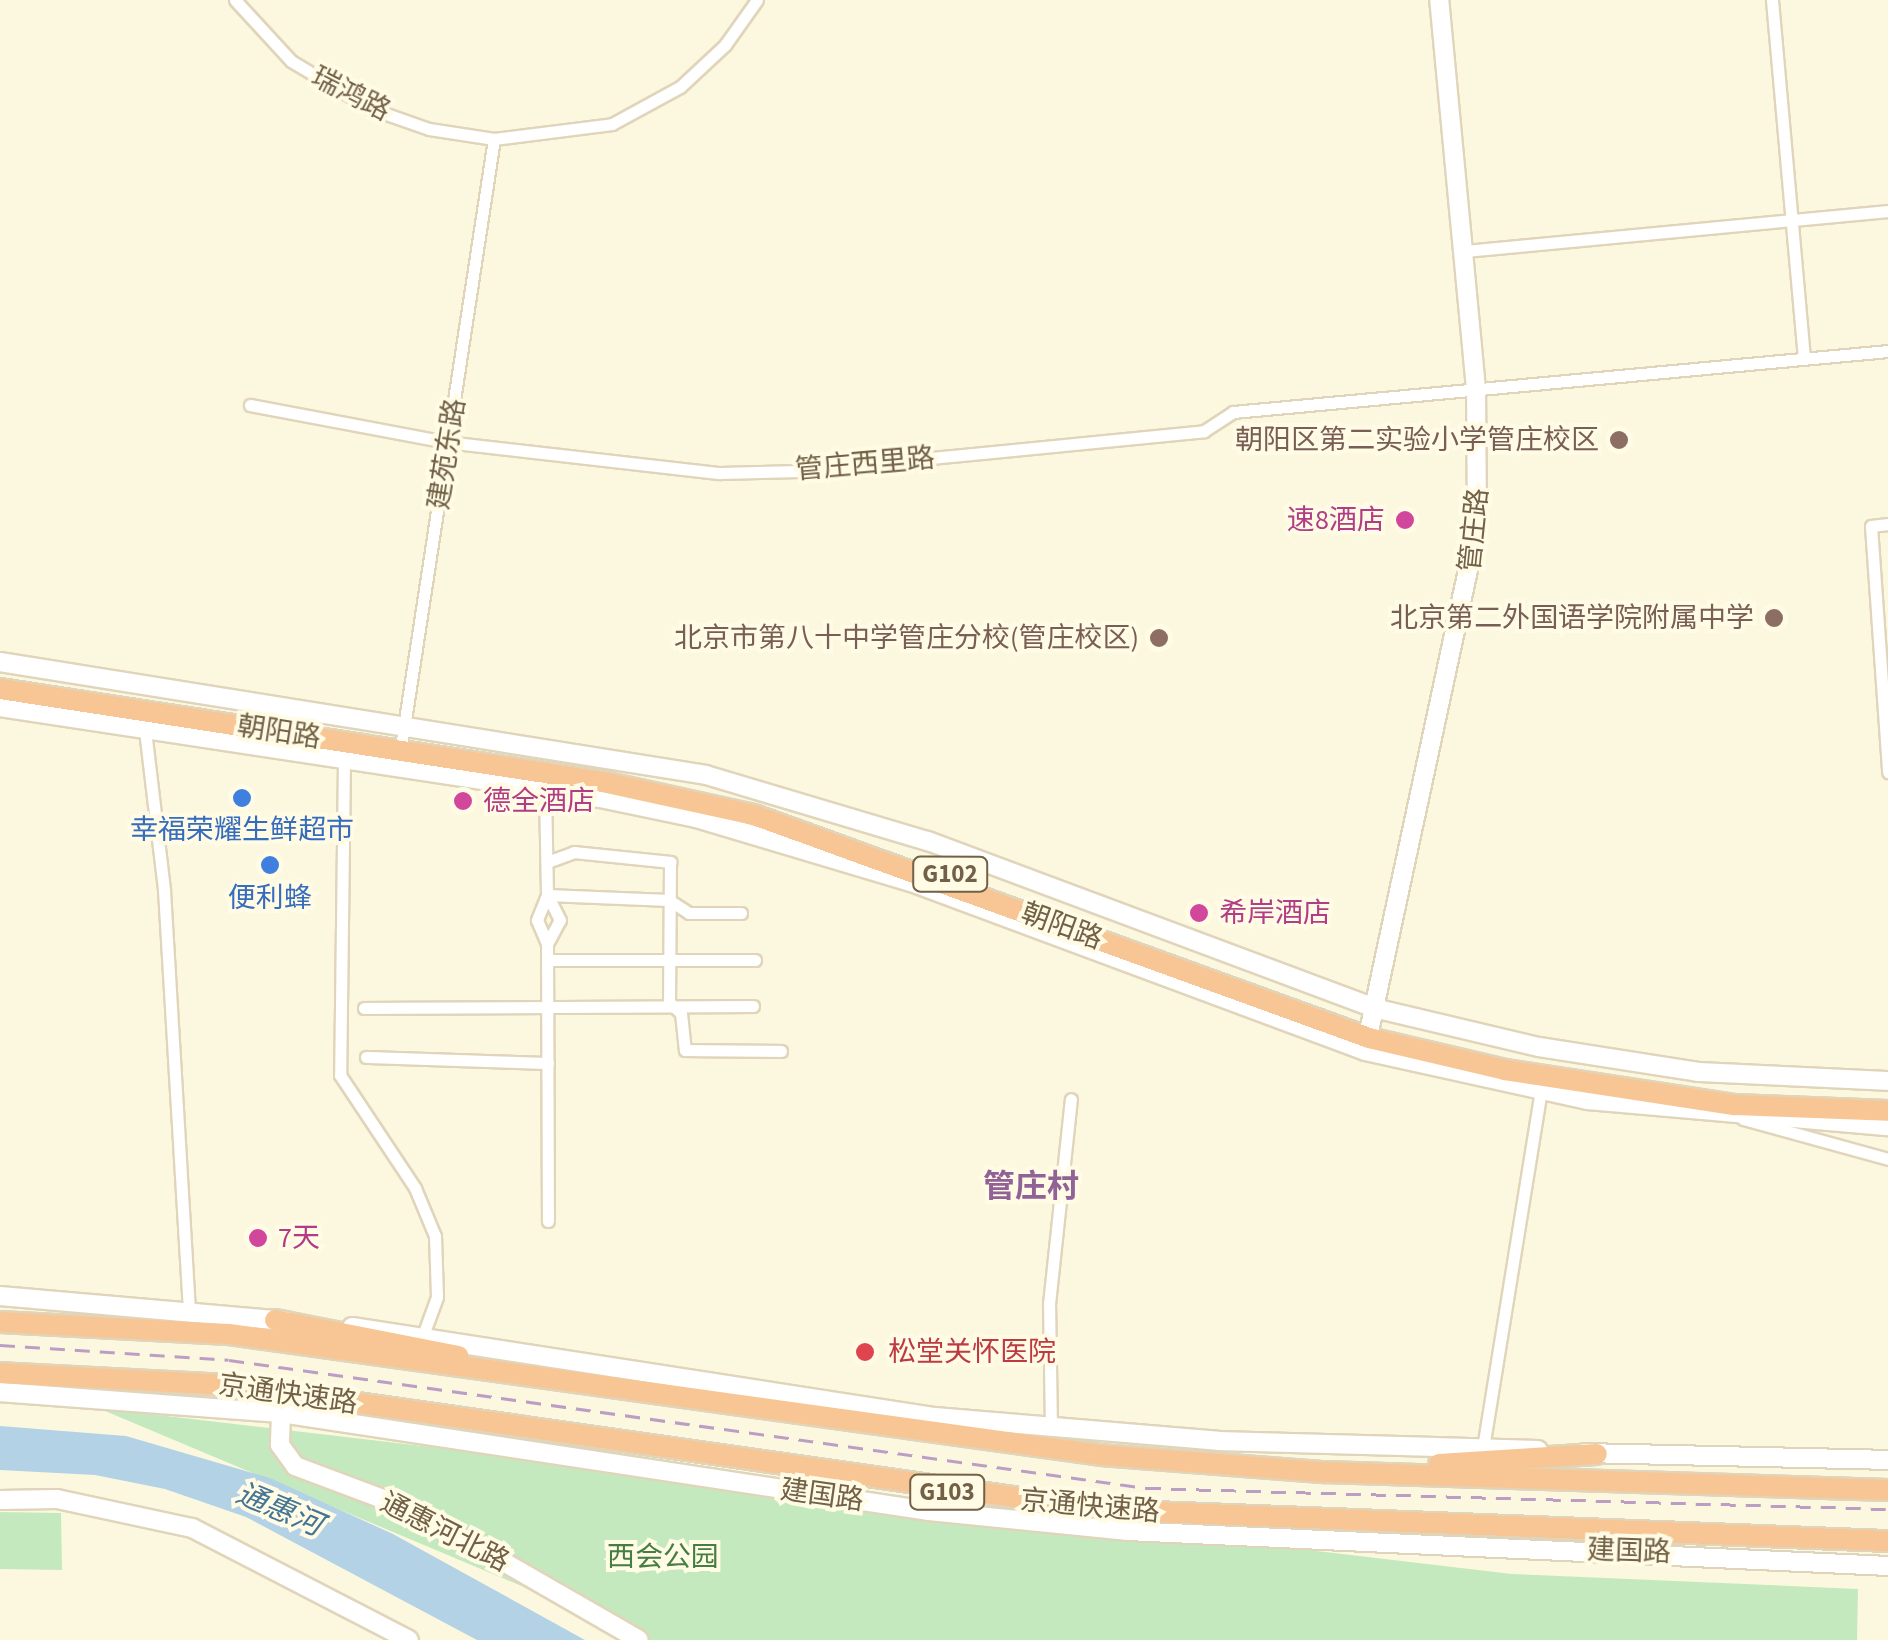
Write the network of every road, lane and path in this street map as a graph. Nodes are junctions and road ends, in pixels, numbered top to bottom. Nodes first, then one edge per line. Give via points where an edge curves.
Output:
1 (235, 0) edge
2 (756, 0) edge
3 (1439, 0) edge
4 (1772, 0) edge
5 (494, 139) junction
6 (1888, 211) edge
7 (1792, 220) junction
8 (1465, 251) junction
9 (1888, 351) edge
10 (1804, 359) junction
11 (1476, 389) junction
12 (250, 405) dead end
13 (449, 442) junction
14 (1888, 524) edge
15 (0, 662) edge
16 (0, 678) edge
17 (0, 689) edge
18 (0, 708) edge
19 (145, 730) junction
20 (1887, 745) edge
21 (401, 746) junction
22 (344, 760) junction
23 (1888, 772) edge
24 (545, 790) junction
25 (546, 862) junction
26 (547, 896) junction
27 (669, 900) junction
28 (741, 913) dead end
29 (547, 944) junction
30 (548, 960) junction
31 (669, 960) junction
32 (755, 960) dead end
33 (672, 1004) junction
34 (753, 1006) dead end
35 (364, 1008) dead end
36 (548, 1011) junction
37 (1371, 1031) junction
38 (782, 1051) dead end
39 (366, 1057) dead end
40 (548, 1063) junction
41 (1888, 1081) edge
42 (1541, 1091) junction
43 (1070, 1098) dead end
44 (1888, 1101) edge
45 (1888, 1111) edge
46 (1739, 1118) junction
47 (1888, 1126) edge
48 (1888, 1159) edge
49 (548, 1221) dead end
50 (0, 1296) edge
51 (189, 1308) junction
52 (274, 1320) junction
53 (0, 1322) edge
54 (423, 1336) junction
55 (0, 1374) edge
56 (592, 1389) junction
57 (0, 1392) edge
58 (281, 1414) junction
59 (1051, 1428) junction
60 (1483, 1448) junction
61 (1597, 1454) junction
62 (1888, 1460) edge
63 (1324, 1472) junction
64 (1888, 1486) edge
65 (0, 1500) edge
66 (1888, 1544) edge
67 (1888, 1566) edge
68 (408, 1640) edge
69 (639, 1640) edge

1 - 5 street, 瑞鸿路 via 291,60 372,109 429,129
2 - 5 street, 瑞鸿路 via 725,45 680,87 612,124
3 - 8 street, 管庄路
4 - 7 street
5 - 13 street, 建苑东路
6 - 7 street
7 - 8 street
7 - 10 street
8 - 11 street, 管庄路
9 - 10 street, 管庄西里路
10 - 11 street, 管庄西里路
11 - 13 street, 管庄西里路 via 1233,412 1204,431 800,471 720,473
11 - 37 street, 管庄路 via 1480,489 1472,568
12 - 13 street, 管庄西里路
13 - 21 street, 建苑东路
14 - 20 street via 1871,526
15 - 21 street, 朝阳路
16 - 21 highway, 朝阳路 / G102
17 - 21 highway, 朝阳路 / G102
18 - 19 street, 朝阳路
19 - 22 street, 朝阳路
19 - 51 street via 164,890
20 - 23 street
21 - 22 street, 朝阳路
21 - 24 street, 朝阳路
21 - 37 highway, 朝阳路 / G102 via 754,815
21 - 37 street, 朝阳路 via 606,755 809,802
22 - 54 street via 340,1075 406,1172 435,1236 438,1296
24 - 25 street
24 - 37 street, 朝阳路 via 794,844
25 - 26 street
25 - 27 street via 574,852 670,862
26 - 27 street
26 - 29 street via 537,920
26 - 29 street via 560,920
27 - 28 street via 689,913
27 - 31 street
29 - 30 street
30 - 31 street
30 - 36 street
31 - 32 street
31 - 33 street
33 - 34 street
33 - 36 street
33 - 38 street via 681,1013 686,1050
35 - 36 street
36 - 40 street
37 - 41 street, 朝阳路 via 1628,1064
37 - 42 street, 朝阳路
37 - 44 highway, 朝阳路 / G102 via 1668,1085
37 - 45 highway, 朝阳路 / G102 via 1628,1090 1735,1104
39 - 40 street
40 - 49 street
42 - 46 street, 朝阳路
42 - 60 street
43 - 59 street via 1048,1304
46 - 47 street, 朝阳路
46 - 48 street
50 - 51 street
51 - 52 street
52 - 54 street
52 - 56 highway
53 - 56 highway, 京通快速路 / G103 via 229,1334
54 - 59 street via 790,1396
55 - 66 highway, 京通快速路 / G103 via 92,1373 232,1385 1105,1510
56 - 63 highway, 京通快速路 / G103 via 951,1438
57 - 58 street, 建国路
58 - 67 street, 建国路 via 928,1511 1127,1531
58 - 69 street, 通惠河北路 via 280,1445 294,1466 416,1511
59 - 60 street via 1320,1446
60 - 61 street
61 - 62 street
61 - 63 highway
63 - 64 highway, 京通快速路 / G103
65 - 68 street via 56,1500 192,1528

